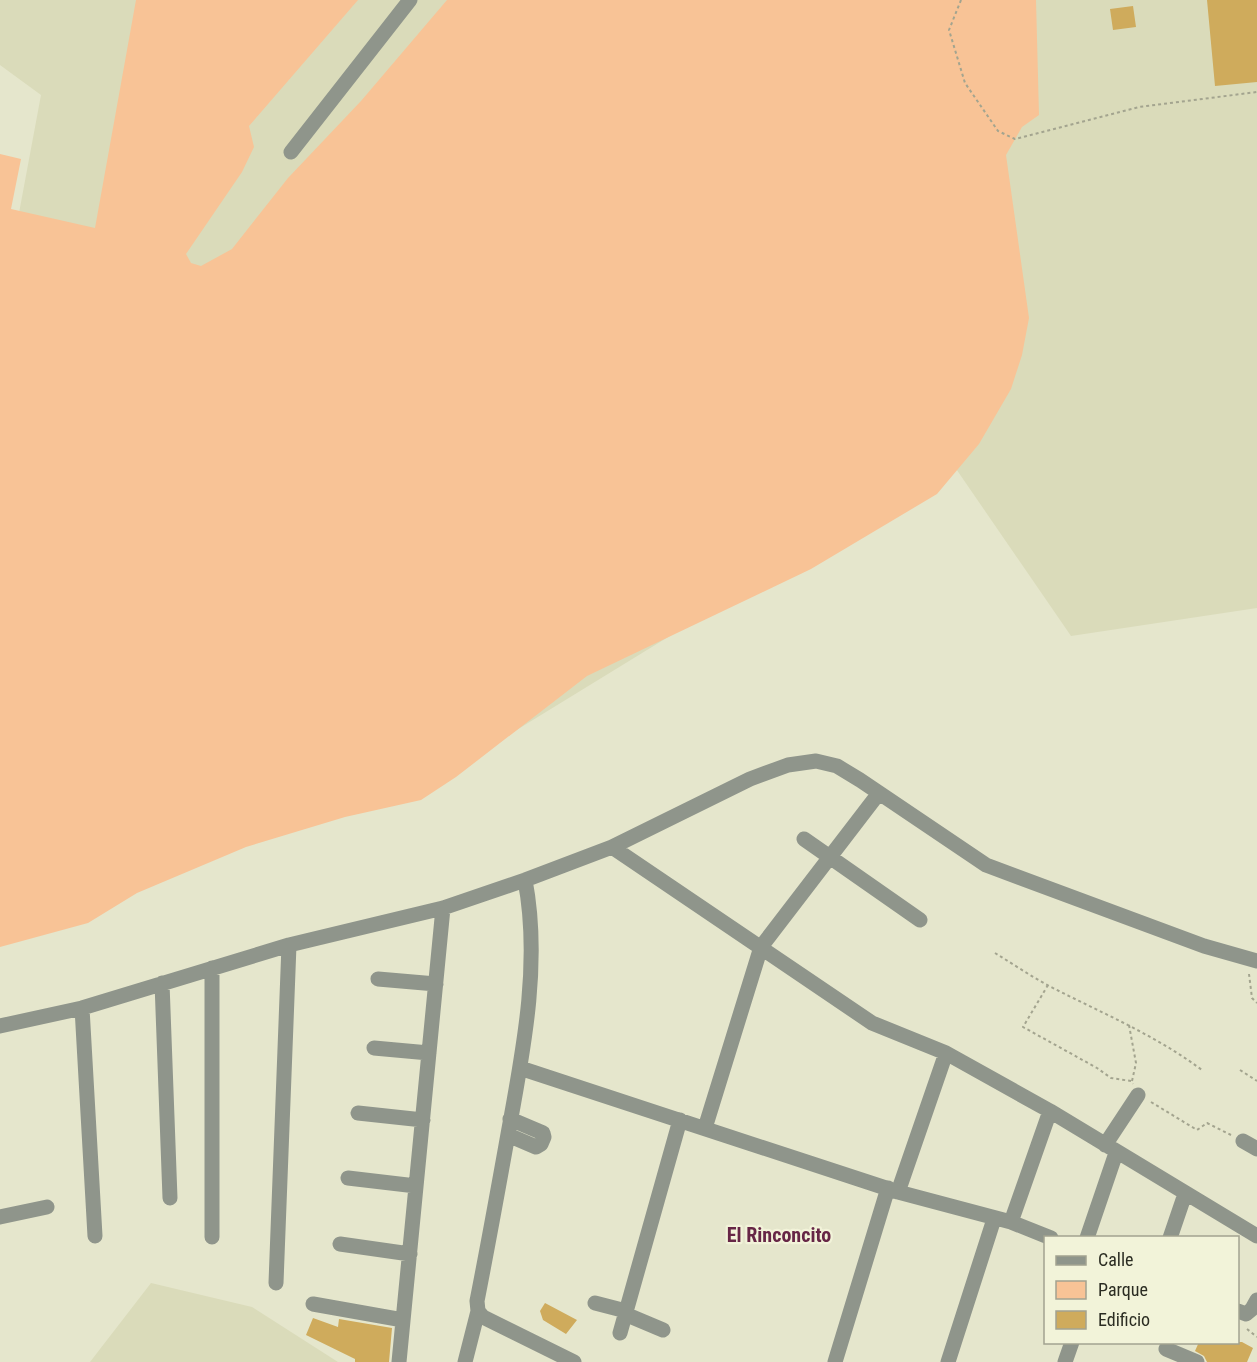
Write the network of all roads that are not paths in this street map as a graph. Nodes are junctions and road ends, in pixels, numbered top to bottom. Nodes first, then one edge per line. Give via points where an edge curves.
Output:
1 (410, 0) edge
2 (291, 152) dead end
3 (879, 793) junction
4 (804, 839) dead end
5 (612, 847) junction
6 (830, 857) junction
7 (525, 880) junction
8 (443, 908) junction
9 (920, 920) dead end
10 (290, 945) junction
11 (760, 947) junction
12 (1252, 960) edge
13 (212, 968) junction
14 (378, 979) dead end
15 (162, 983) junction
16 (436, 984) junction
17 (82, 1008) junction
18 (0, 1026) edge
19 (374, 1048) dead end
20 (429, 1053) junction
21 (946, 1053) junction
22 (520, 1068) junction
23 (1138, 1095) road end
24 (1050, 1111) junction
25 (358, 1113) dead end
26 (510, 1119) junction
27 (423, 1120) junction
28 (680, 1120) junction
29 (705, 1128) junction
30 (508, 1135) junction
31 (1243, 1141) road end
32 (1111, 1149) junction
33 (1257, 1149) edge
34 (348, 1178) dead end
35 (416, 1186) junction
36 (893, 1190) junction
37 (1185, 1194) junction
38 (170, 1198) dead end
39 (47, 1207) dead end
40 (0, 1217) edge
41 (994, 1219) junction
42 (1011, 1222) junction
43 (95, 1236) dead end
44 (1046, 1236) edge
45 (1088, 1236) edge
46 (1171, 1236) edge
47 (1257, 1236) edge
48 (212, 1237) dead end
49 (340, 1244) dead end
50 (410, 1254) junction
51 (276, 1283) dead end
52 (1257, 1300) edge
53 (595, 1303) dead end
54 (313, 1304) dead end
55 (478, 1311) junction
56 (1239, 1311) edge
57 (625, 1313) junction
58 (404, 1320) junction
59 (663, 1330) dead end
60 (620, 1333) dead end
61 (1071, 1344) edge
62 (1165, 1351) edge
63 (399, 1362) edge
64 (465, 1362) edge
65 (574, 1362) edge
66 (835, 1362) edge
67 (948, 1362) edge
68 (1065, 1362) edge
69 (1197, 1362) edge

1 - 2 street
3 - 5 street via 837,766 816,761 788,765 750,779
3 - 6 street
3 - 12 street via 986,865
4 - 6 street
5 - 7 street
5 - 11 street
6 - 9 street
6 - 11 street
7 - 8 street
7 - 22 street via 530,903 530,987
8 - 10 street
8 - 16 street
10 - 13 street
10 - 51 street
11 - 21 street via 872,1023
11 - 29 street
13 - 15 street
13 - 48 street
14 - 16 street
15 - 17 street
15 - 38 street
16 - 20 street
17 - 18 street
17 - 43 street
19 - 20 street
20 - 27 street
21 - 24 street
21 - 36 street
22 - 26 street
22 - 28 street
23 - 32 street
24 - 32 street
24 - 42 street
25 - 27 street
26 - 30 street
26 - 30 street via 543,1133 544,1137 536,1148
27 - 35 street
28 - 29 street
28 - 57 street
29 - 36 street
30 - 55 street
31 - 33 street
32 - 37 street
32 - 45 street
34 - 35 street
35 - 50 street
36 - 41 street
36 - 66 street
37 - 46 street
37 - 47 street
39 - 40 street
41 - 42 street
41 - 67 street
42 - 44 street
49 - 50 street
50 - 58 street
52 - 56 street via 1246,1314
53 - 57 street
54 - 58 street
55 - 64 street
55 - 65 street
57 - 59 street
57 - 60 street
58 - 63 street
61 - 68 street
62 - 69 street

